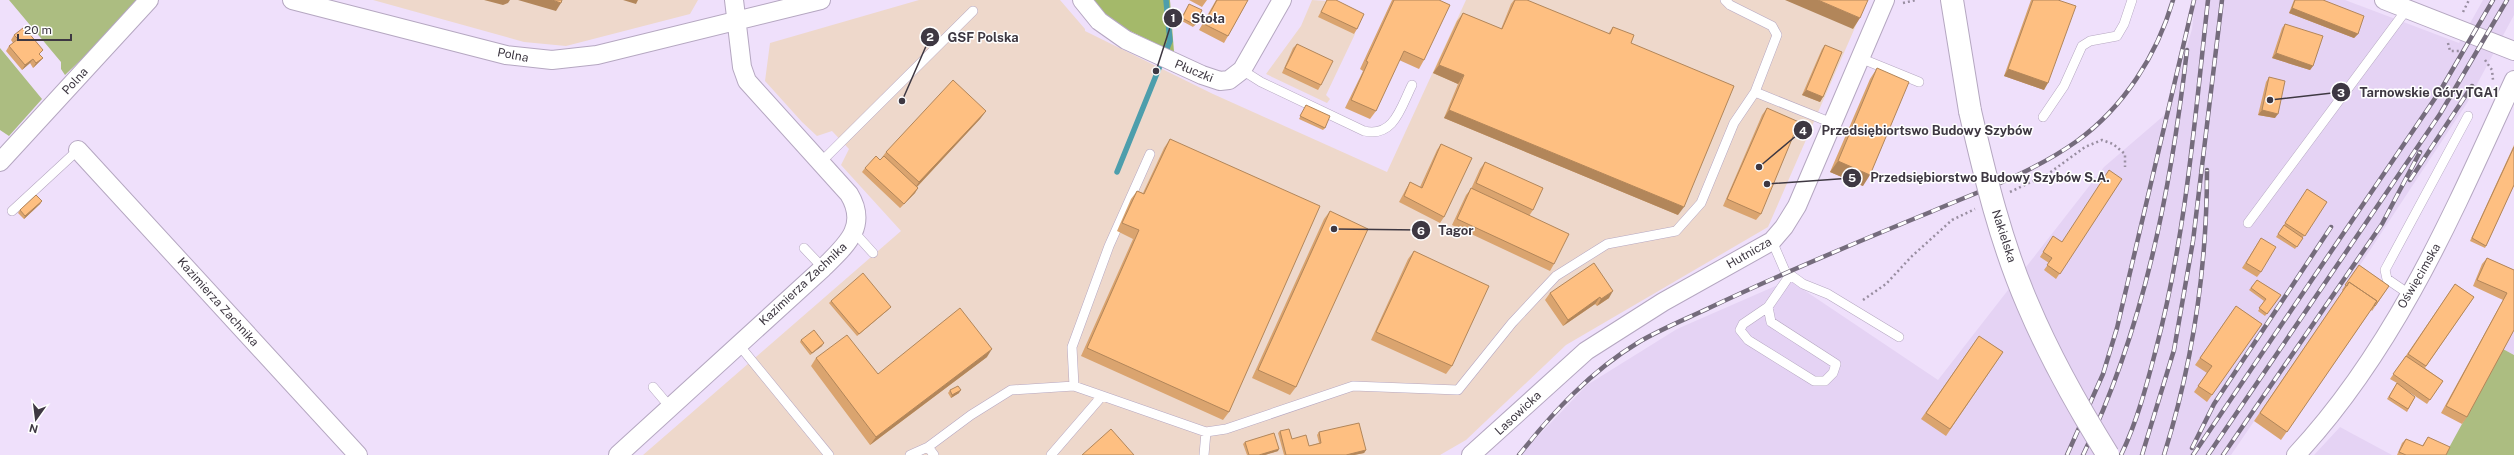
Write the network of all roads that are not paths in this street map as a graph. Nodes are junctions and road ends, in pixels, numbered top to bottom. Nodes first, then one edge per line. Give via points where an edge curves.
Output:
1 (149, 0) edge
2 (292, 0) edge
3 (734, 0) edge
4 (822, 0) edge
5 (1082, 0) edge
6 (1282, 0) edge
7 (1725, 0) edge
8 (1952, 0) edge
9 (2132, 0) edge
10 (2384, 0) edge
11 (1891, 2) edge
12 (2407, 9) junction
13 (973, 11) dead end
14 (736, 20) junction
15 (2514, 51) edge
16 (1860, 58) junction
17 (1242, 70) junction
18 (2514, 80) edge
19 (1919, 82) dead end
20 (1412, 85) dead end
21 (1754, 92) junction
22 (2468, 116) dead end
23 (2043, 117) dead end
24 (1832, 123) junction
25 (78, 150) joint
26 (3, 154) edge
27 (1150, 154) dead end
28 (822, 162) junction
29 (12, 211) dead end
30 (2248, 223) dead end
31 (854, 232) junction
32 (1772, 241) junction
33 (804, 248) dead end
34 (873, 253) dead end
35 (823, 268) junction
36 (1790, 275) junction
37 (2409, 294) junction
38 (1768, 307) junction
39 (1899, 337) dead end
40 (739, 344) junction
41 (1563, 371) joint
42 (1074, 386) junction
43 (653, 387) dead end
44 (1102, 396) junction
45 (670, 407) junction
46 (1206, 432) junction
47 (928, 447) junction
48 (358, 455) edge
49 (618, 455) edge
50 (830, 455) edge
51 (910, 455) edge
52 (934, 455) edge
53 (1051, 455) edge
54 (1204, 455) edge
55 (1471, 455) edge
56 (2108, 455) edge
57 (2296, 455) edge

1 - 26 street, Polna
2 - 14 street, Polna via 506,55 543,60 596,55
3 - 14 street, Kazimierza Zachnika
4 - 14 street
5 - 17 street, Płuczki via 1111,31 1202,76 1220,81 1229,80
6 - 17 street, Płuczki
7 - 21 lane via 1772,26 1777,35
8 - 56 street, Nakielska, bridge via 1970,111 1985,177 2027,304 2054,360
9 - 23 lane via 2117,36 2090,41 2082,46 2064,86
10 - 12 street
11 - 16 street, Hutnicza
12 - 15 street
12 - 30 lane
13 - 28 lane
14 - 28 street, Kazimierza Zachnika via 742,67 747,81
16 - 19 lane
16 - 24 street, Hutnicza
17 - 20 lane via 1261,82 1374,133 1385,130 1393,123
18 - 37 street, Oświęcimska via 2439,243
21 - 24 lane
21 - 46 lane via 1734,123 1701,203 1676,231 1607,244 1556,276 1512,323 1458,390 1353,386 1226,429
22 - 37 lane via 2386,270 2387,279
24 - 32 street, Hutnicza via 1797,206
25 - 29 lane
25 - 48 street, Kazimierza Zachnika
27 - 42 lane via 1109,246 1072,347
28 - 31 street, Kazimierza Zachnika via 852,198 856,216
31 - 34 lane
31 - 35 street, Kazimierza Zachnika via 848,243
32 - 36 lane via 1785,271
32 - 41 street, Hutnicza via 1611,334
33 - 35 lane
35 - 40 street, Kazimierza Zachnika
36 - 38 lane
36 - 39 lane via 1803,284 1828,294
37 - 57 street, Oświęcimska via 2356,383 2320,430
38 - 38 lane via 1771,322 1836,364 1833,374 1825,382 1814,381 1748,340 1740,330 1743,324
40 - 45 street, Kazimierza Zachnika
40 - 50 lane
41 - 55 street, Lasowicka
42 - 44 lane
42 - 47 lane via 1011,390 971,415
43 - 45 lane
44 - 46 lane
44 - 53 lane
45 - 49 street, Kazimierza Zachnika
46 - 54 lane
47 - 51 lane
47 - 52 lane

